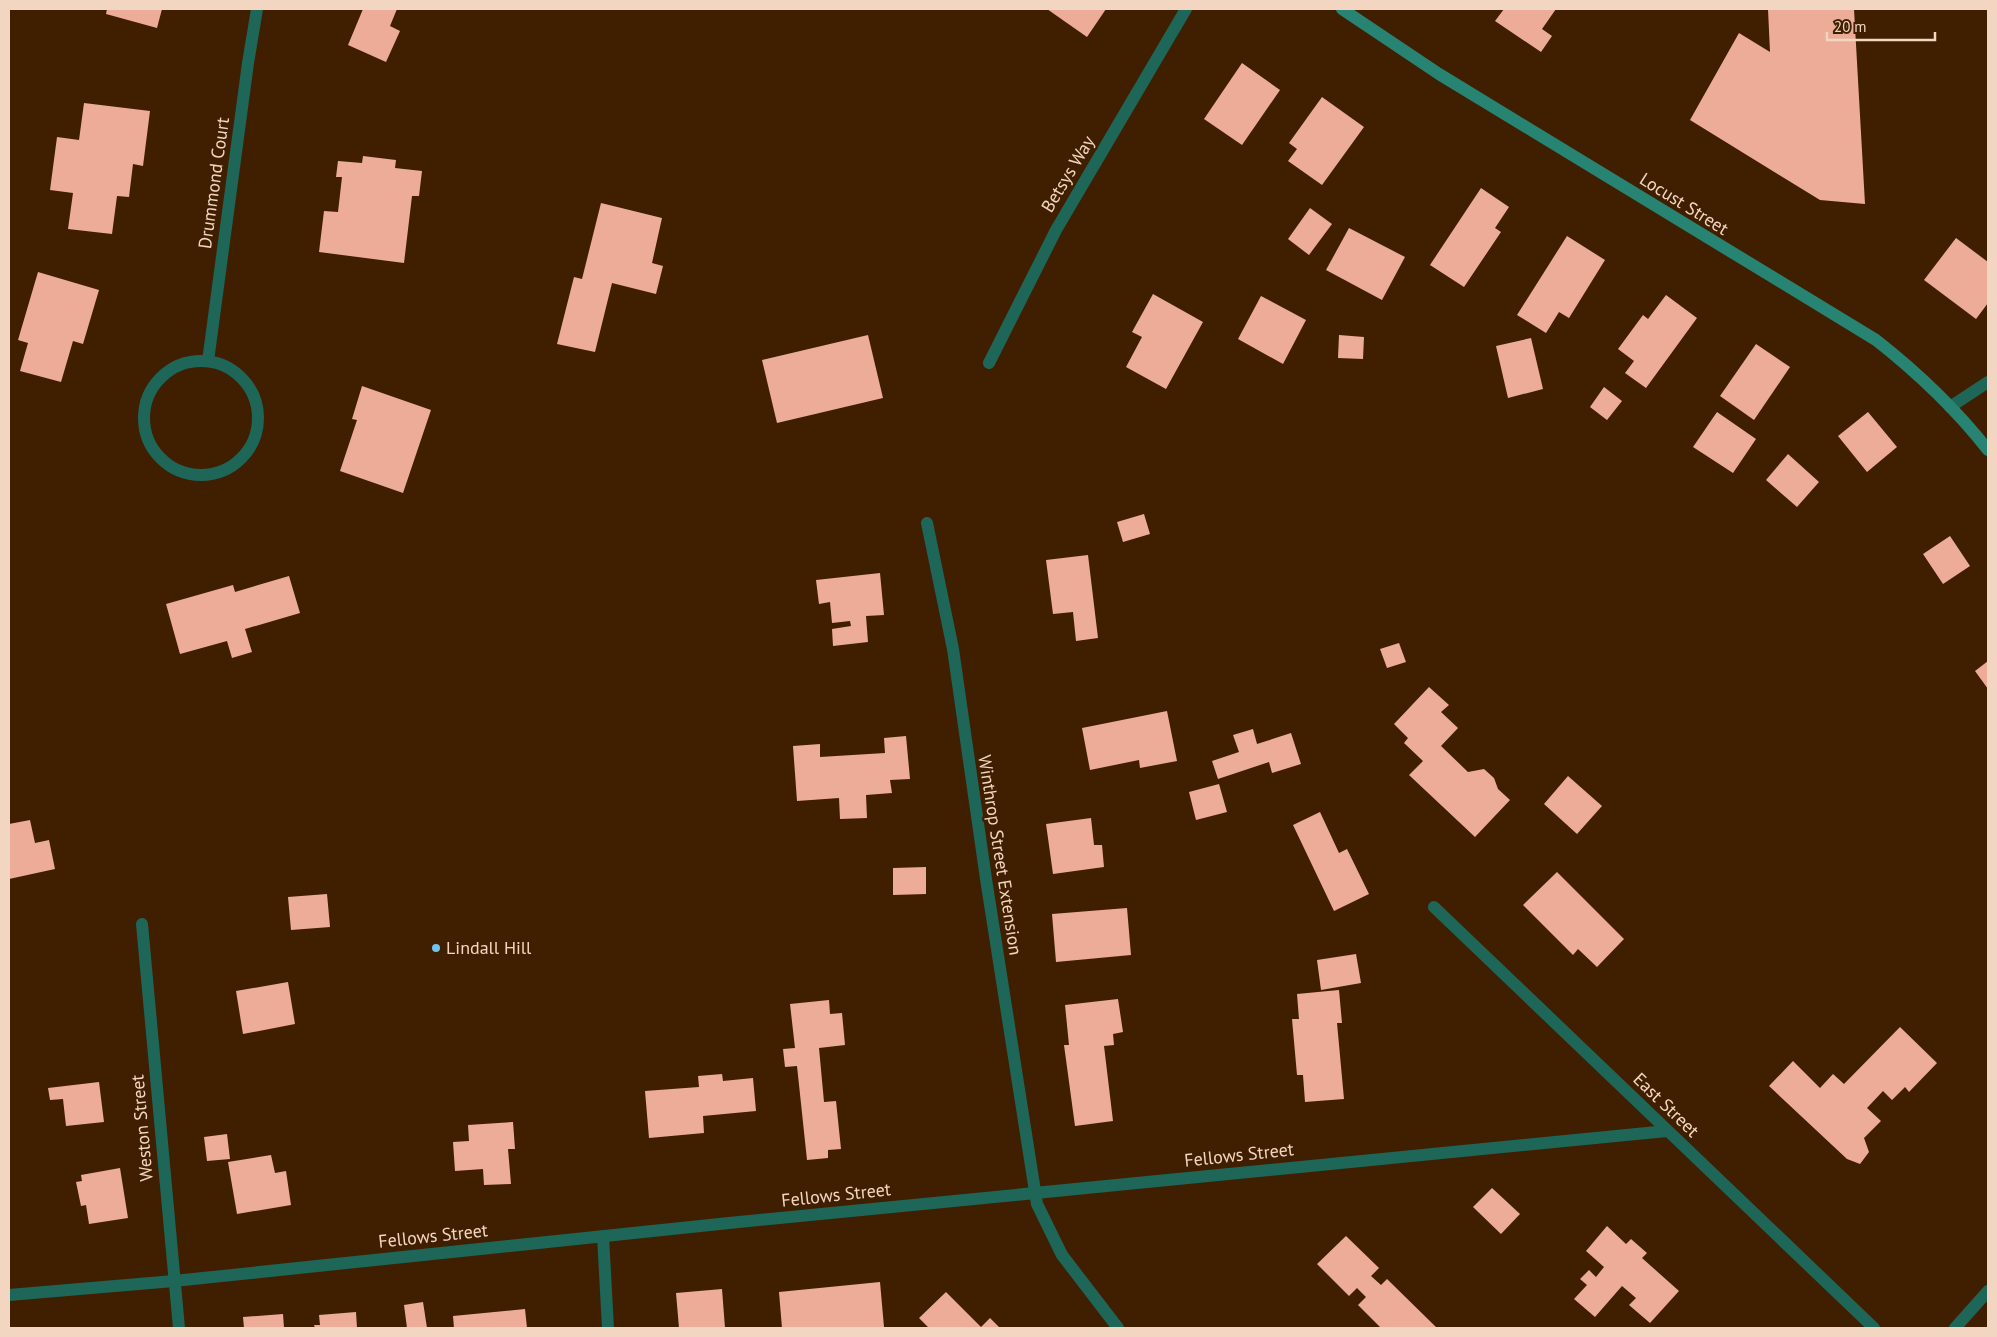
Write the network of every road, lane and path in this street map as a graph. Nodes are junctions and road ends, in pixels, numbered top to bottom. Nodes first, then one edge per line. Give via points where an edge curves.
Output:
1 (257, 9) edge
2 (1186, 9) edge
3 (1342, 9) edge
4 (208, 361) junction
5 (989, 363) dead end
6 (1988, 382) edge
7 (1950, 407) junction
8 (1988, 450) edge
9 (927, 524) dead end
10 (1434, 907) dead end
11 (142, 924) dead end
12 (1668, 1131) junction
13 (1035, 1192) junction
14 (603, 1236) junction
15 (174, 1281) junction
16 (1988, 1291) edge
17 (9, 1296) edge
18 (179, 1328) edge
19 (608, 1328) edge
20 (1118, 1328) edge
21 (1874, 1328) edge
22 (1955, 1328) edge

1 - 4 street, Drummond Court
2 - 5 street, Betsys Way via 1056,230
3 - 7 main road, Locust Street via 1439,74 1876,340 1914,370
4 - 4 street via 224,365 248,385 256,400 258,423 251,446 241,459 228,469 196,475 166,463 147,437 144,420 152,389 162,376 176,367
6 - 7 street
7 - 8 main road, Locust Street
9 - 13 street, Winthrop Street Extension via 953,649
10 - 12 street, East Street
11 - 15 street, Weston Street
12 - 13 street, Fellows Street
12 - 21 street, East Street
13 - 14 street, Fellows Street
13 - 20 street, Winthrop Street Extension via 1062,1255
14 - 15 street, Fellows Street
14 - 19 street
15 - 17 street, Fellows Street
15 - 18 street, Weston Street
16 - 22 street

